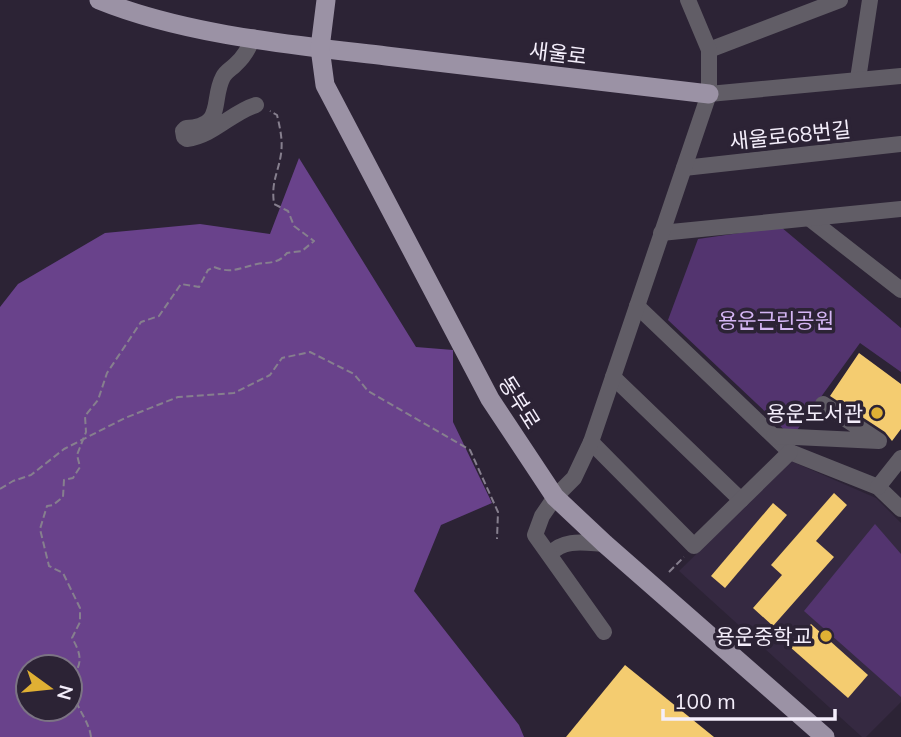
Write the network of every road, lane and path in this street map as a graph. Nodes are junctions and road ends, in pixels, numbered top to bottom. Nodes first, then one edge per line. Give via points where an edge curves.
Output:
1 (99, 0) edge
2 (326, 0) edge
3 (688, 0) edge
4 (840, 0) edge
5 (870, 0) edge
6 (253, 37) junction
7 (320, 48) junction
8 (709, 50) junction
9 (901, 76) edge
10 (858, 79) junction
11 (709, 94) junction
12 (256, 105) joint
13 (901, 144) edge
14 (684, 168) junction
15 (901, 209) edge
16 (810, 219) junction
17 (661, 233) junction
18 (901, 290) edge
19 (637, 306) junction
20 (613, 377) junction
21 (823, 404) dead end
22 (774, 436) junction
23 (83, 441) junction
24 (591, 442) junction
25 (790, 452) junction
26 (901, 458) edge
27 (878, 487) junction
28 (0, 489) edge
29 (555, 497) junction
30 (741, 500) junction
31 (901, 509) edge
32 (497, 539) dead end
33 (605, 544) junction
34 (694, 546) junction
35 (551, 554) junction
36 (669, 572) dead end
37 (604, 632) dead end
38 (91, 737) edge
39 (825, 737) edge

1 - 6 main road, 새울로 via 200,30
2 - 7 main road, 동부로
3 - 8 street
4 - 8 street
5 - 10 street
6 - 7 main road, 새울로
6 - 12 street via 248,50 225,73 213,116 195,128 186,128 184,137 200,137
7 - 11 main road, 새울로
7 - 29 main road, 동부로 via 325,85 490,399
8 - 11 street, 새울로68번길
9 - 10 street, 새울로
10 - 11 street, 새울로
11 - 14 street, 새울로68번길
12 - 23 path via 277,115 282,137 272,187 274,204 288,211 294,226 314,241 270,264 227,272 214,267 199,287 181,284 159,316 141,322 107,373 98,400 85,416
13 - 14 street, 새울로68번길
14 - 17 street, 새울로68번길
15 - 16 street
16 - 17 street
16 - 18 street
17 - 19 street, 새울로68번길
19 - 20 street, 새울로68번길
19 - 22 street
20 - 24 street, 새울로68번길
20 - 30 street
21 - 22 street via 879,441
22 - 25 street
23 - 28 path
23 - 32 path via 178,397 234,393 270,375 282,358 310,352 354,374 368,391 470,450 498,512
23 - 38 path via 77,456 80,467 73,478 64,480 63,497 47,506 40,528 49,566 63,573 80,608 72,638 80,659 73,692
24 - 29 street, 새울로68번길 via 574,478
24 - 34 street
25 - 27 street
25 - 30 street
26 - 27 street
27 - 31 street
29 - 33 main road, 동부로
29 - 35 street, 새울로68번길 via 535,535
30 - 34 street
33 - 35 street via 572,542
33 - 39 main road, 동부로
34 - 36 path
35 - 37 street

